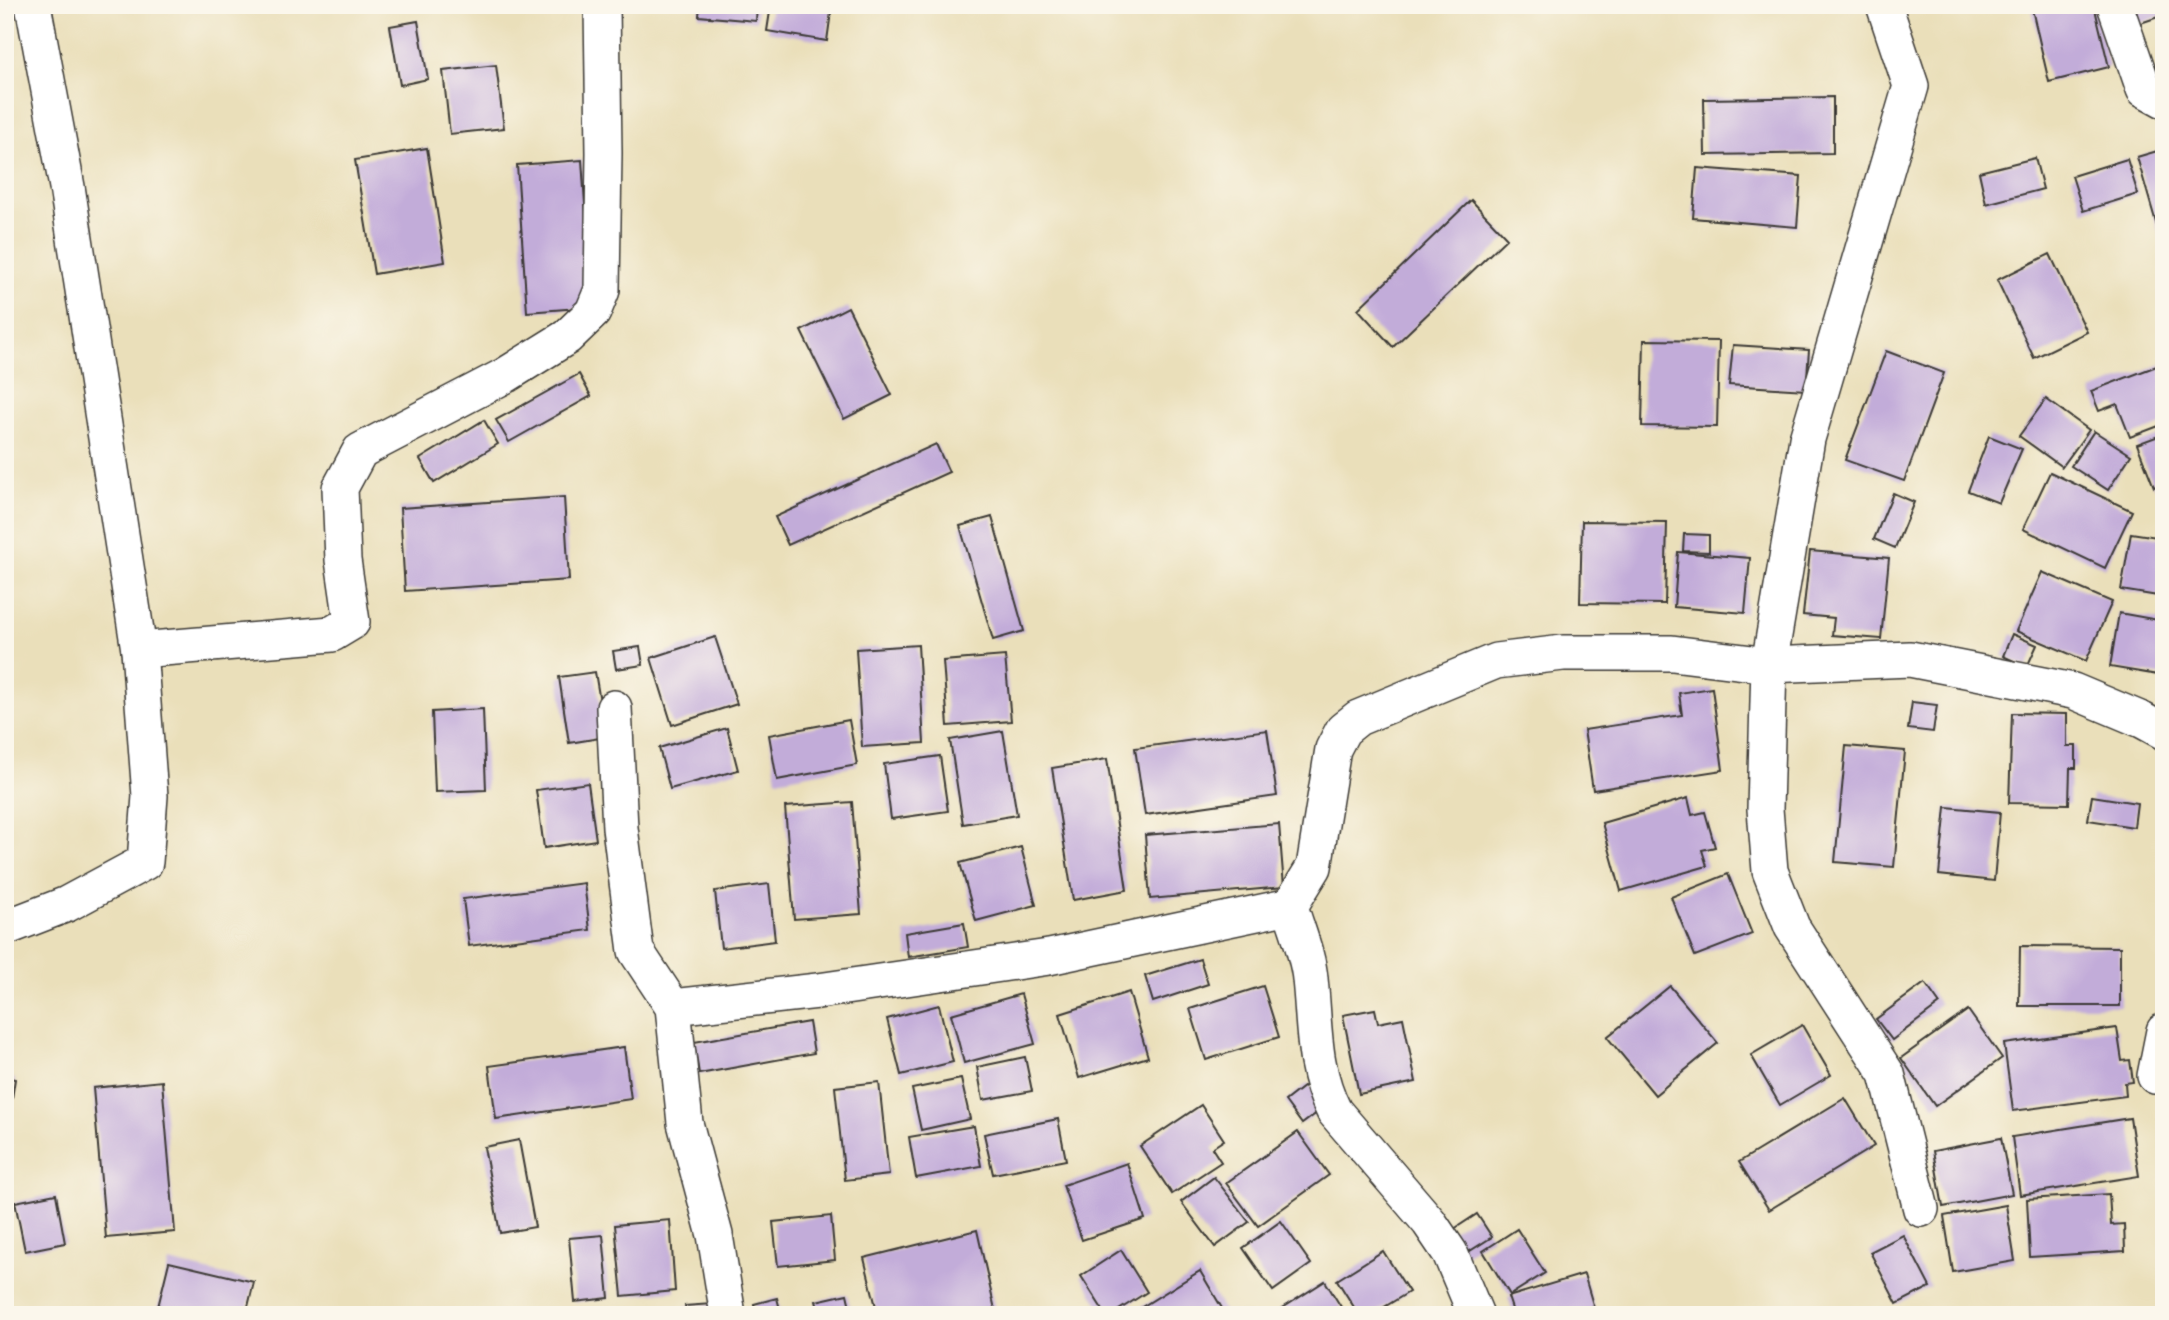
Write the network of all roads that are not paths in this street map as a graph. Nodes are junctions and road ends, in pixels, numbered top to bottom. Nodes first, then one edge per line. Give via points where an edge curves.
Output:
1 (33, 5) edge
2 (602, 5) edge
3 (1884, 5) edge
4 (2115, 5) edge
5 (2164, 100) edge
6 (139, 650) junction
7 (1769, 665) junction
8 (614, 708) dead end
9 (2164, 732) edge
10 (1290, 906) junction
11 (5, 928) edge
12 (673, 1007) junction
13 (2164, 1031) edge
14 (2155, 1076) dead end
15 (1921, 1209) dead end
16 (728, 1315) edge
17 (1476, 1315) edge

1 - 6 street via 67,187
2 - 6 street via 602,290 593,312 567,337 506,375 360,451 340,488 343,561 352,622 332,634
3 - 7 street via 1911,86 1807,439
4 - 5 street via 2144,89
6 - 11 street via 150,796 145,862 67,904
7 - 9 street via 1910,659 2073,691
7 - 10 street via 1672,653 1563,653 1510,659 1358,718 1343,730 1333,749 1314,867
7 - 15 street via 1765,809 1770,870 1793,927 1887,1074
8 - 12 street via 620,828 636,951
10 - 12 street via 1049,957
10 - 17 street via 1310,976 1314,1050 1328,1100 1429,1222 1450,1253
12 - 16 street via 685,1123 715,1235
13 - 14 street

